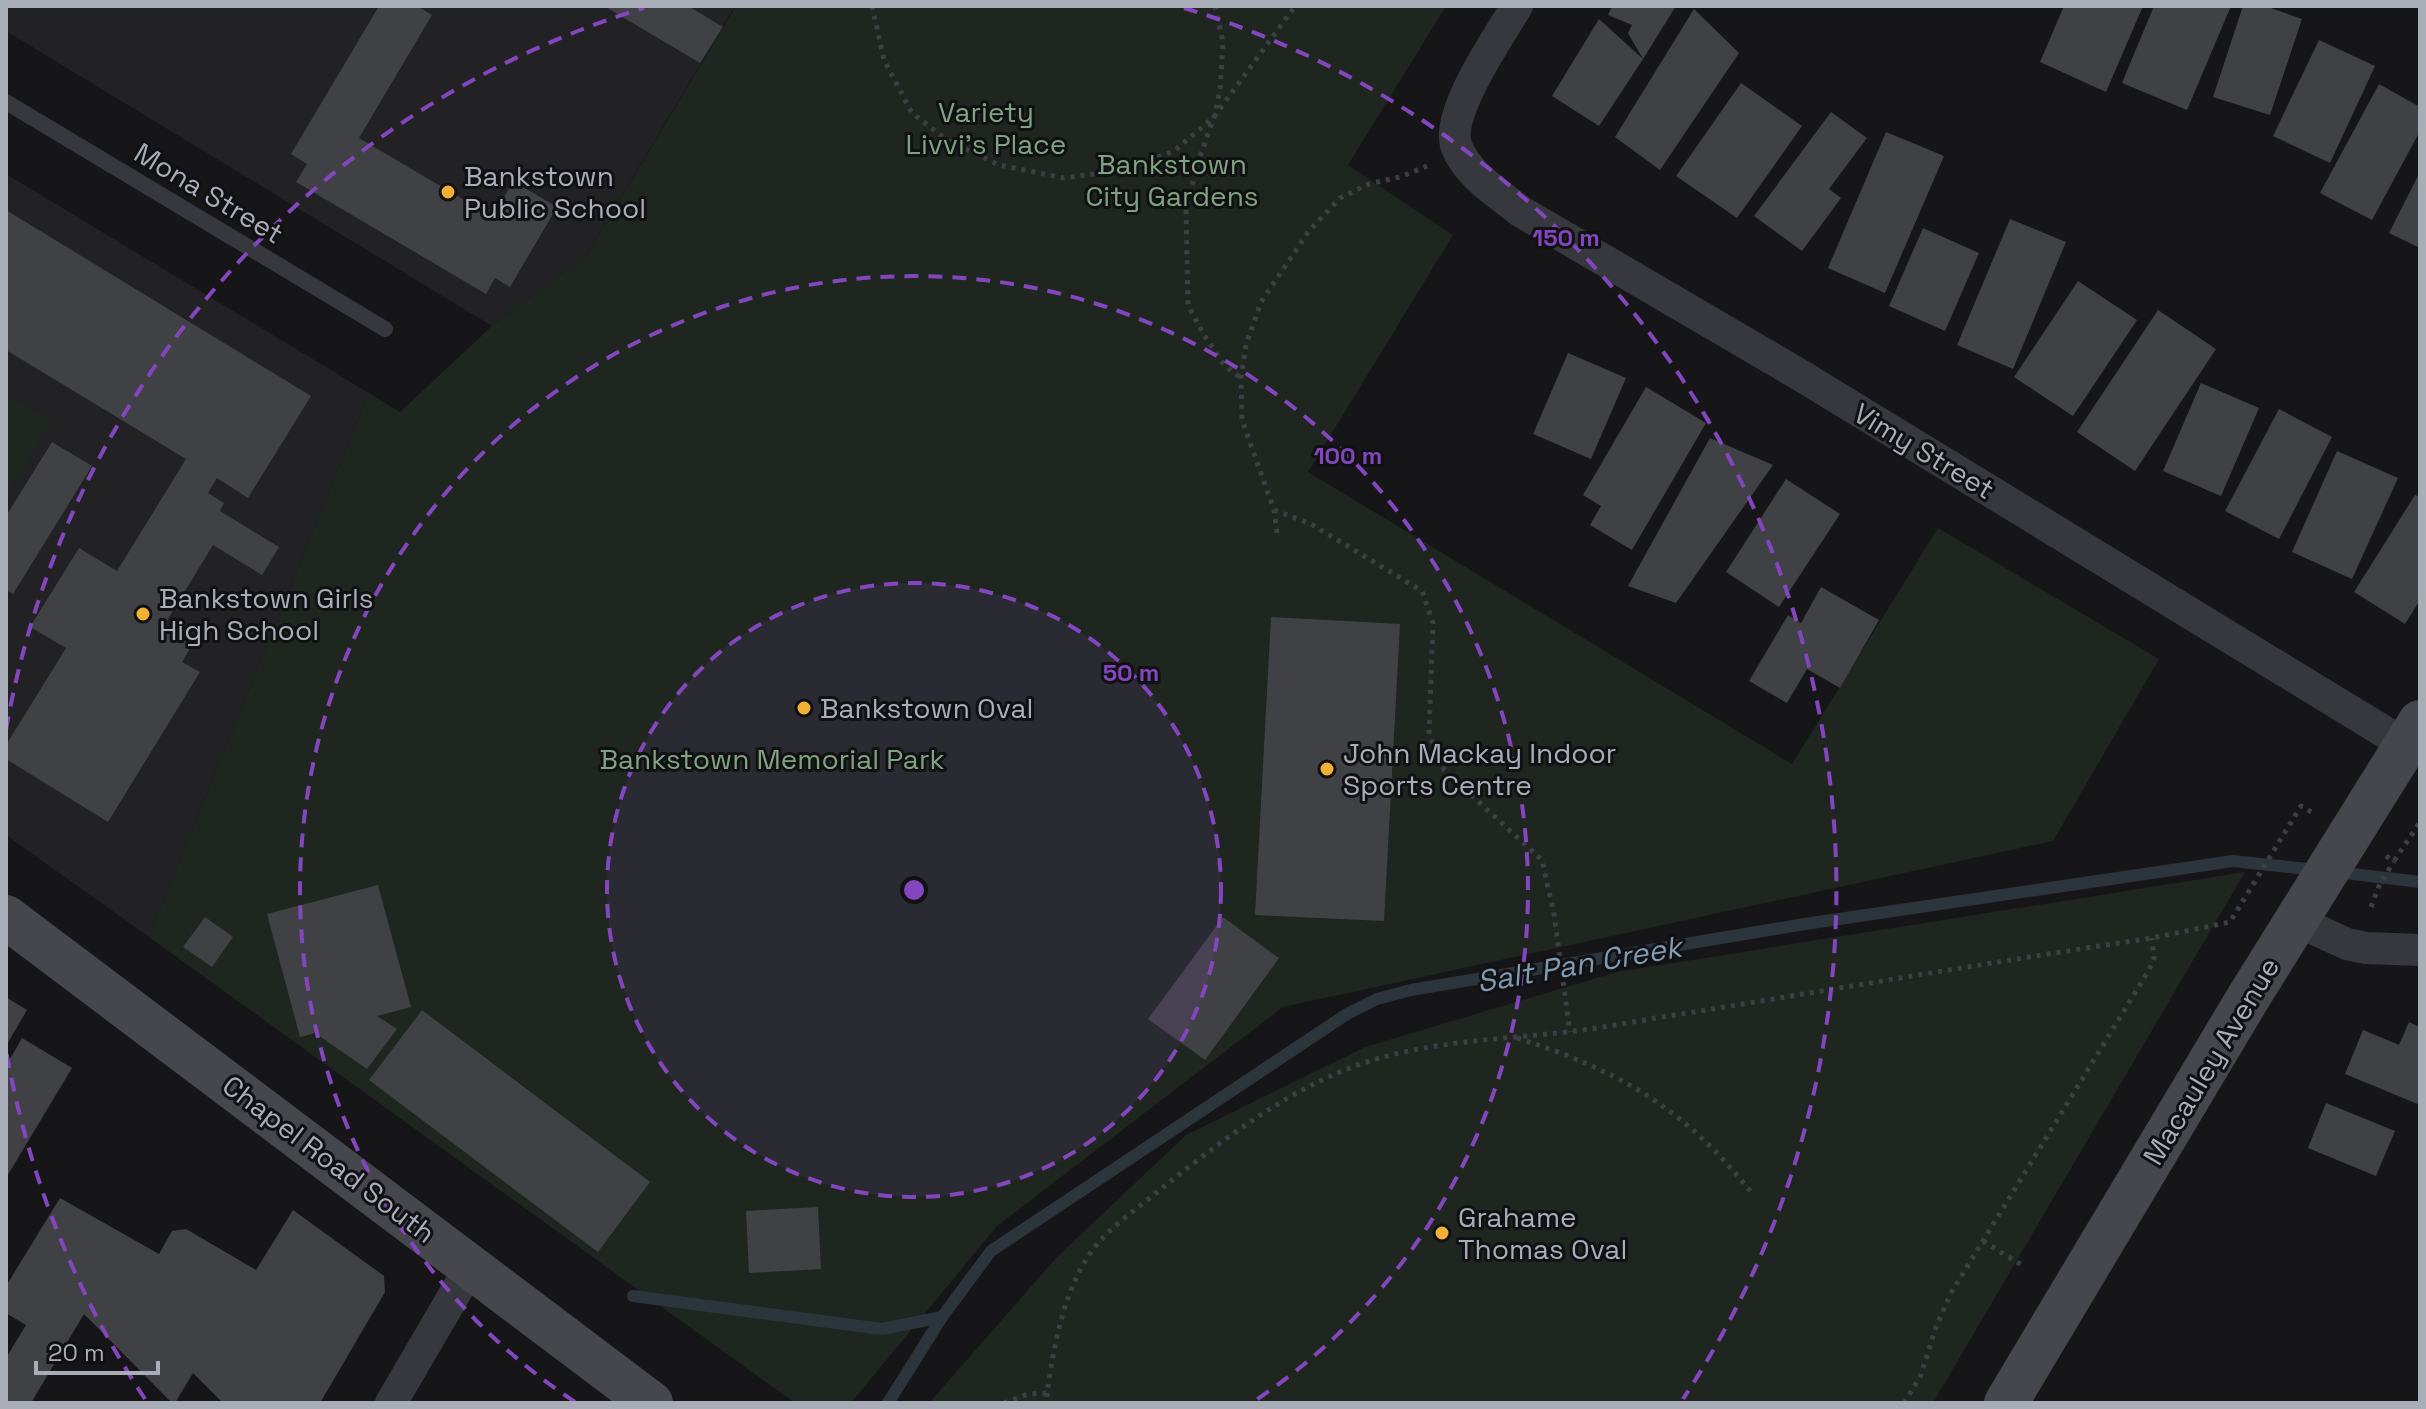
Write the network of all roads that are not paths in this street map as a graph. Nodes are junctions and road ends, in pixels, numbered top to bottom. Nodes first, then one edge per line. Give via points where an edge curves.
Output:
1 (1517, 6) edge
2 (6, 102) edge
3 (385, 329) dead end
4 (2413, 733) edge
5 (6, 917) edge
6 (2297, 921) junction
7 (2420, 950) edge
8 (471, 1266) junction
9 (391, 1403) edge
10 (651, 1403) edge
11 (2006, 1403) edge

1 - 4 street, Vimy Street via 1458,113 1455,143 1467,165 1520,211
2 - 3 lane, Mona Street
4 - 6 main road, Macauley Avenue
5 - 8 main road, Chapel Road South
6 - 7 street via 2347,944
6 - 11 main road, Macauley Avenue
8 - 9 street
8 - 10 main road, Chapel Road South

